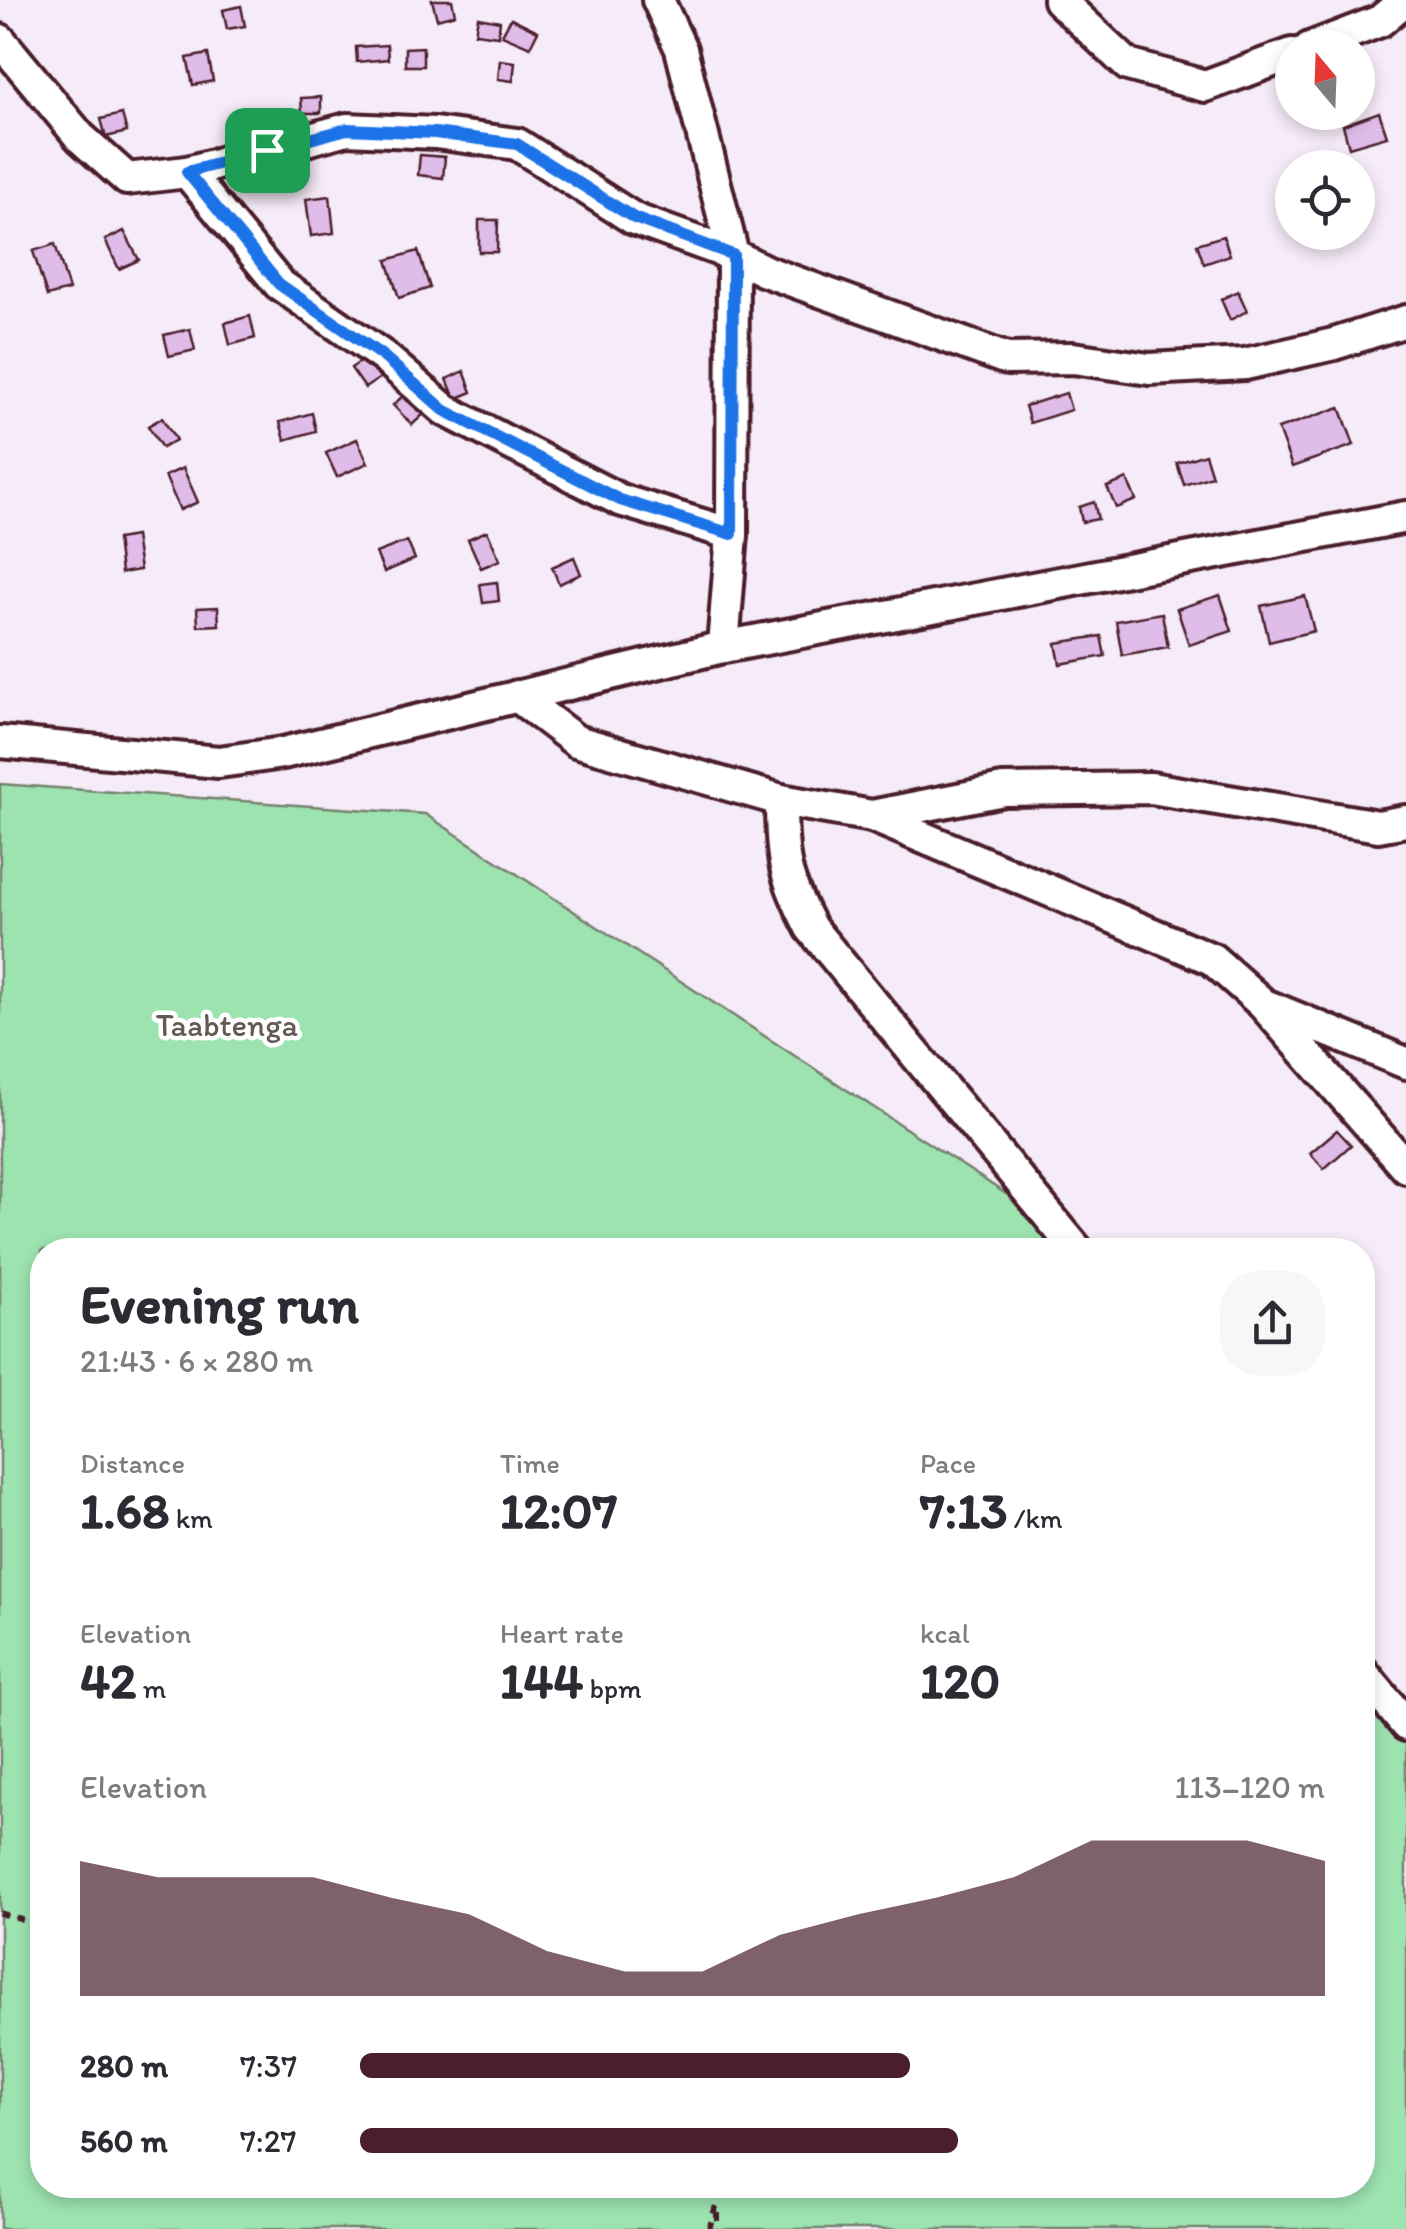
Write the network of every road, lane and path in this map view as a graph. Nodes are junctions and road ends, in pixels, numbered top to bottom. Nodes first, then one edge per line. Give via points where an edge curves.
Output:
1 (658, 0) edge
2 (1059, 0) edge
3 (1404, 0) edge
4 (1358, 30) edge
5 (0, 40) edge
6 (1275, 60) edge
7 (187, 172) junction
8 (733, 255) junction
9 (1406, 321) edge
10 (1406, 517) edge
11 (732, 534) junction
12 (724, 646) junction
13 (517, 696) junction
14 (0, 742) edge
15 (781, 800) junction
16 (872, 816) junction
17 (1397, 827) edge
18 (1263, 1004) junction
19 (1406, 1063) edge
20 (1406, 1167) edge
21 (1066, 1238) edge
22 (1375, 1688) edge
23 (1406, 1726) edge
24 (0, 1913) edge
25 (30, 1922) edge
26 (719, 2198) edge
27 (717, 2207) junction
28 (709, 2229) edge
29 (718, 2229) edge

1 - 8 street via 682,49
2 - 6 street via 1128,65 1205,86
3 - 4 street via 1380,22
5 - 7 street via 80,137 127,179
7 - 8 street via 347,129 517,144 634,218
7 - 11 street via 279,284 384,357 444,410 620,500
8 - 9 street via 1008,359 1073,358 1149,369 1245,364
8 - 11 street
10 - 12 street
11 - 12 street
12 - 13 street
13 - 14 street via 220,762
13 - 15 street via 576,741
15 - 16 street
15 - 21 street via 786,880 811,928
16 - 17 street via 1004,790 1150,788
16 - 18 street via 1212,959
18 - 19 street
18 - 20 street
22 - 23 street
24 - 25 path
26 - 27 path
27 - 28 path
27 - 29 path

